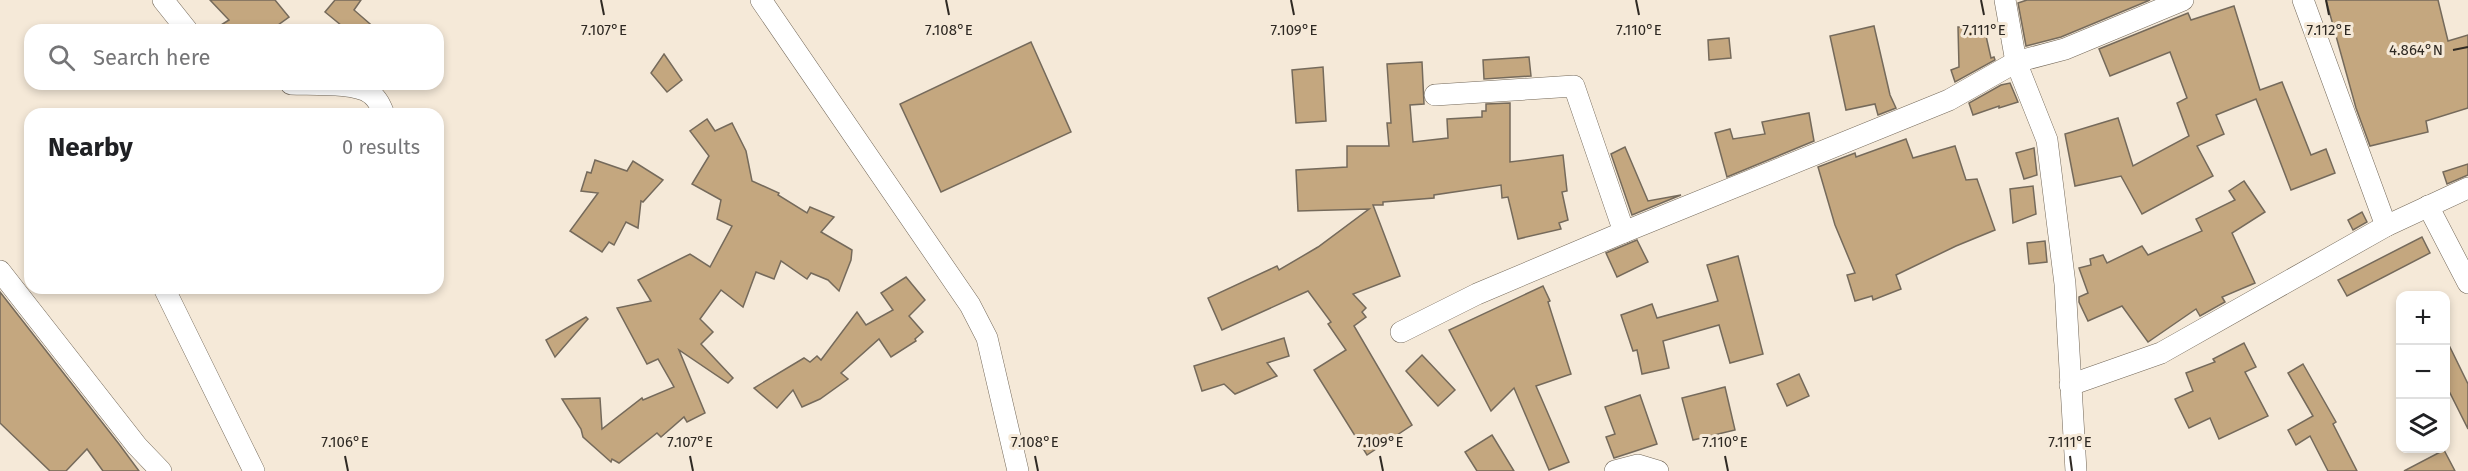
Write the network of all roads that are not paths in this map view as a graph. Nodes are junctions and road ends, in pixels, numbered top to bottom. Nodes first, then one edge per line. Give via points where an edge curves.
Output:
1 (163, 0) edge
2 (761, 0) edge
3 (2005, 0) edge
4 (2182, 0) edge
5 (2303, 0) edge
6 (182, 24) edge
7 (2016, 62) junction
8 (362, 90) edge
9 (1435, 95) dead end
10 (381, 108) edge
11 (2468, 188) edge
12 (2428, 206) junction
13 (2386, 226) junction
14 (1624, 232) junction
15 (0, 271) edge
16 (2468, 283) edge
17 (167, 294) edge
18 (1401, 332) dead end
19 (2070, 385) junction
20 (161, 471) edge
21 (254, 471) edge
22 (1018, 471) edge
23 (1615, 471) edge
24 (1658, 471) edge
25 (2076, 471) edge

1 - 6 street
2 - 22 street via 970,305 987,338
3 - 7 street
4 - 7 street via 2065,49
5 - 13 street
7 - 14 street via 1949,100
7 - 19 street via 2047,141 2066,284
8 - 10 street via 370,93
9 - 14 street via 1574,86
11 - 12 street
12 - 13 street
12 - 16 street
13 - 19 street via 2161,353
14 - 18 street via 1477,294
15 - 20 street via 137,446
17 - 21 street
19 - 25 street
23 - 24 street via 1638,465

